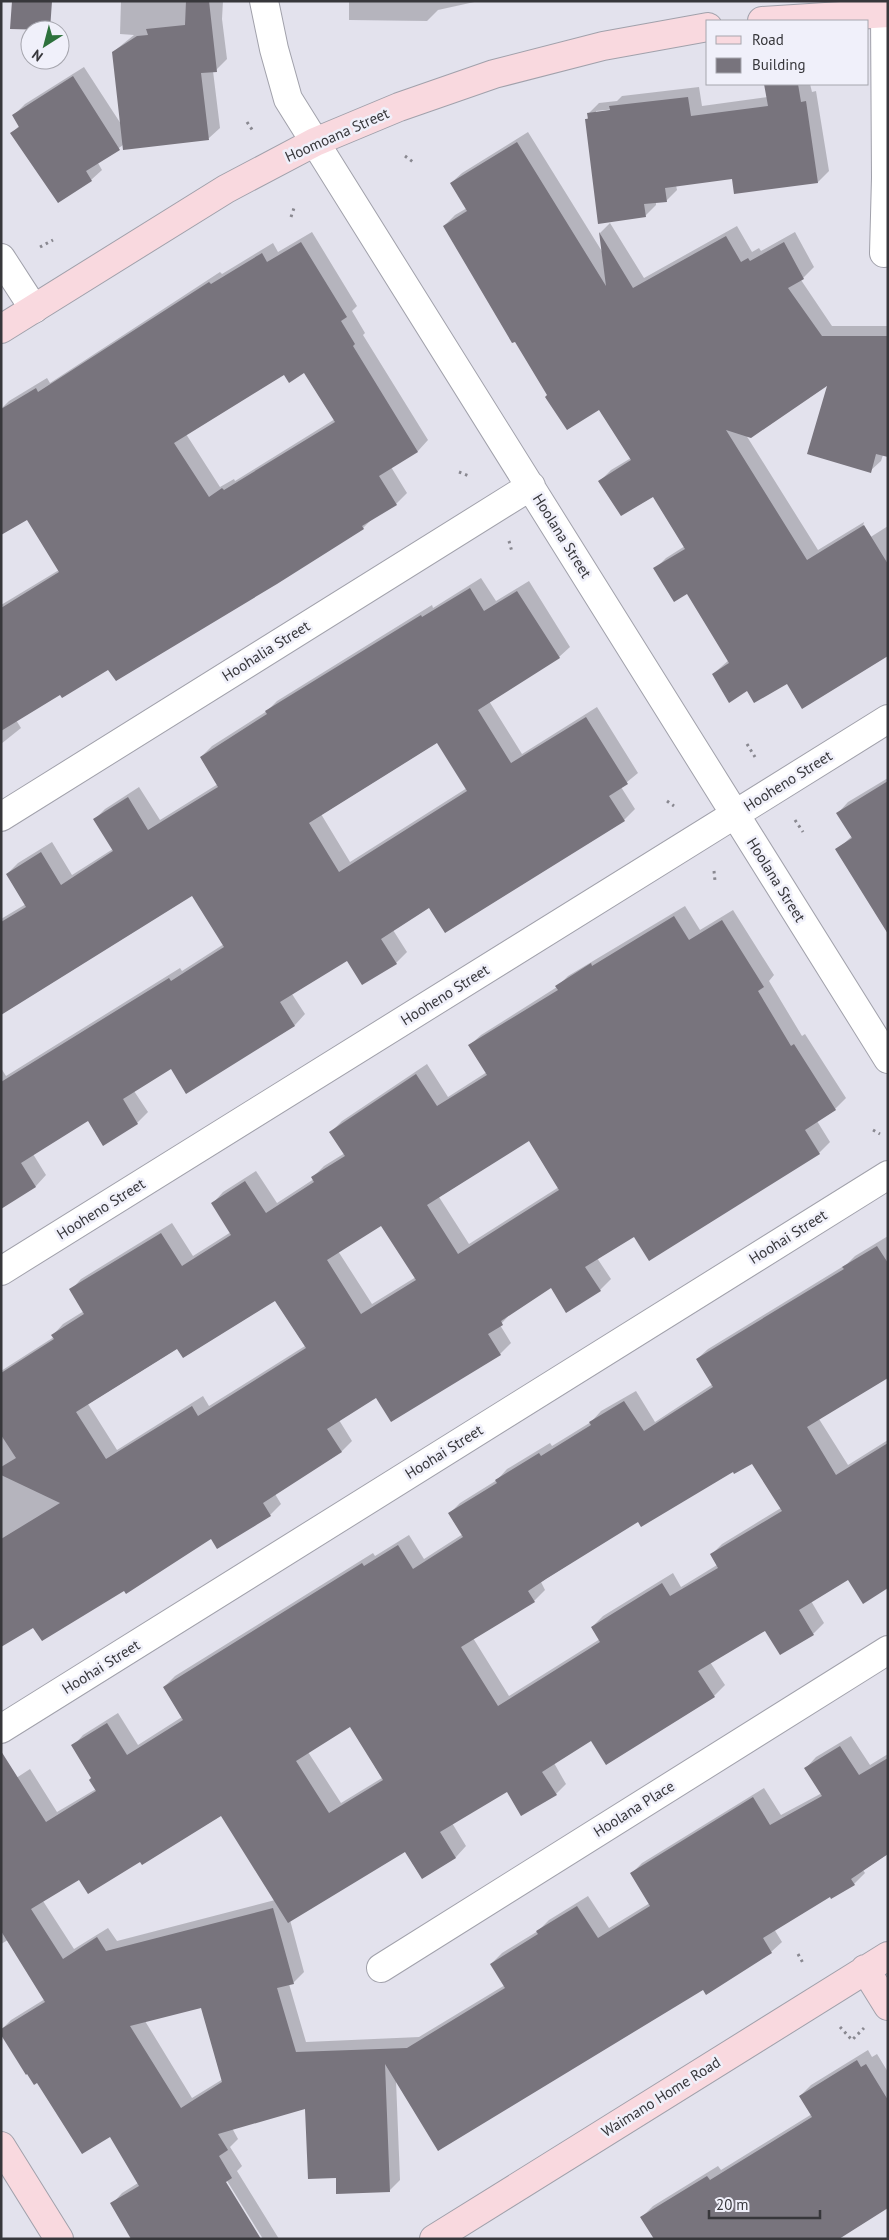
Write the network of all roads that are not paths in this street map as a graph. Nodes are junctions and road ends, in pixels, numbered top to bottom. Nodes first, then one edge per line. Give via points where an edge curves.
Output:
1 (264, 1) edge
2 (886, 13) edge
3 (778, 20) edge
4 (706, 27) edge
5 (315, 142) junction
6 (884, 253) dead end
7 (1, 258) edge
8 (34, 309) junction
9 (1, 329) edge
10 (531, 486) junction
11 (888, 719) edge
12 (735, 814) junction
13 (1, 817) edge
14 (888, 1059) edge
15 (888, 1175) edge
16 (1, 1271) edge
17 (888, 1650) edge
18 (1, 1729) edge
19 (876, 1962) edge
20 (381, 1968) dead end
21 (888, 2006) edge
22 (1, 2146) edge
23 (59, 2239) edge
24 (434, 2239) edge

1 - 5 street, Hoolana Street via 288,99
2 - 3 street
2 - 6 street
4 - 5 street, Hoomoana Street via 603,46 494,74 398,107
5 - 8 street, Hoomoana Street via 226,189
5 - 10 street, Hoolana Street
7 - 8 street
8 - 9 street, Hoomoana Street
10 - 12 street, Hoolana Street
10 - 13 street, Hoohalia Street
11 - 12 street, Hooheno Street
12 - 14 street, Hoolana Street
12 - 16 street, Hooheno Street
15 - 18 street, Hoohai Street
17 - 20 street, Hoolana Place
19 - 21 street
19 - 24 street, Waimano Home Road
22 - 23 street

